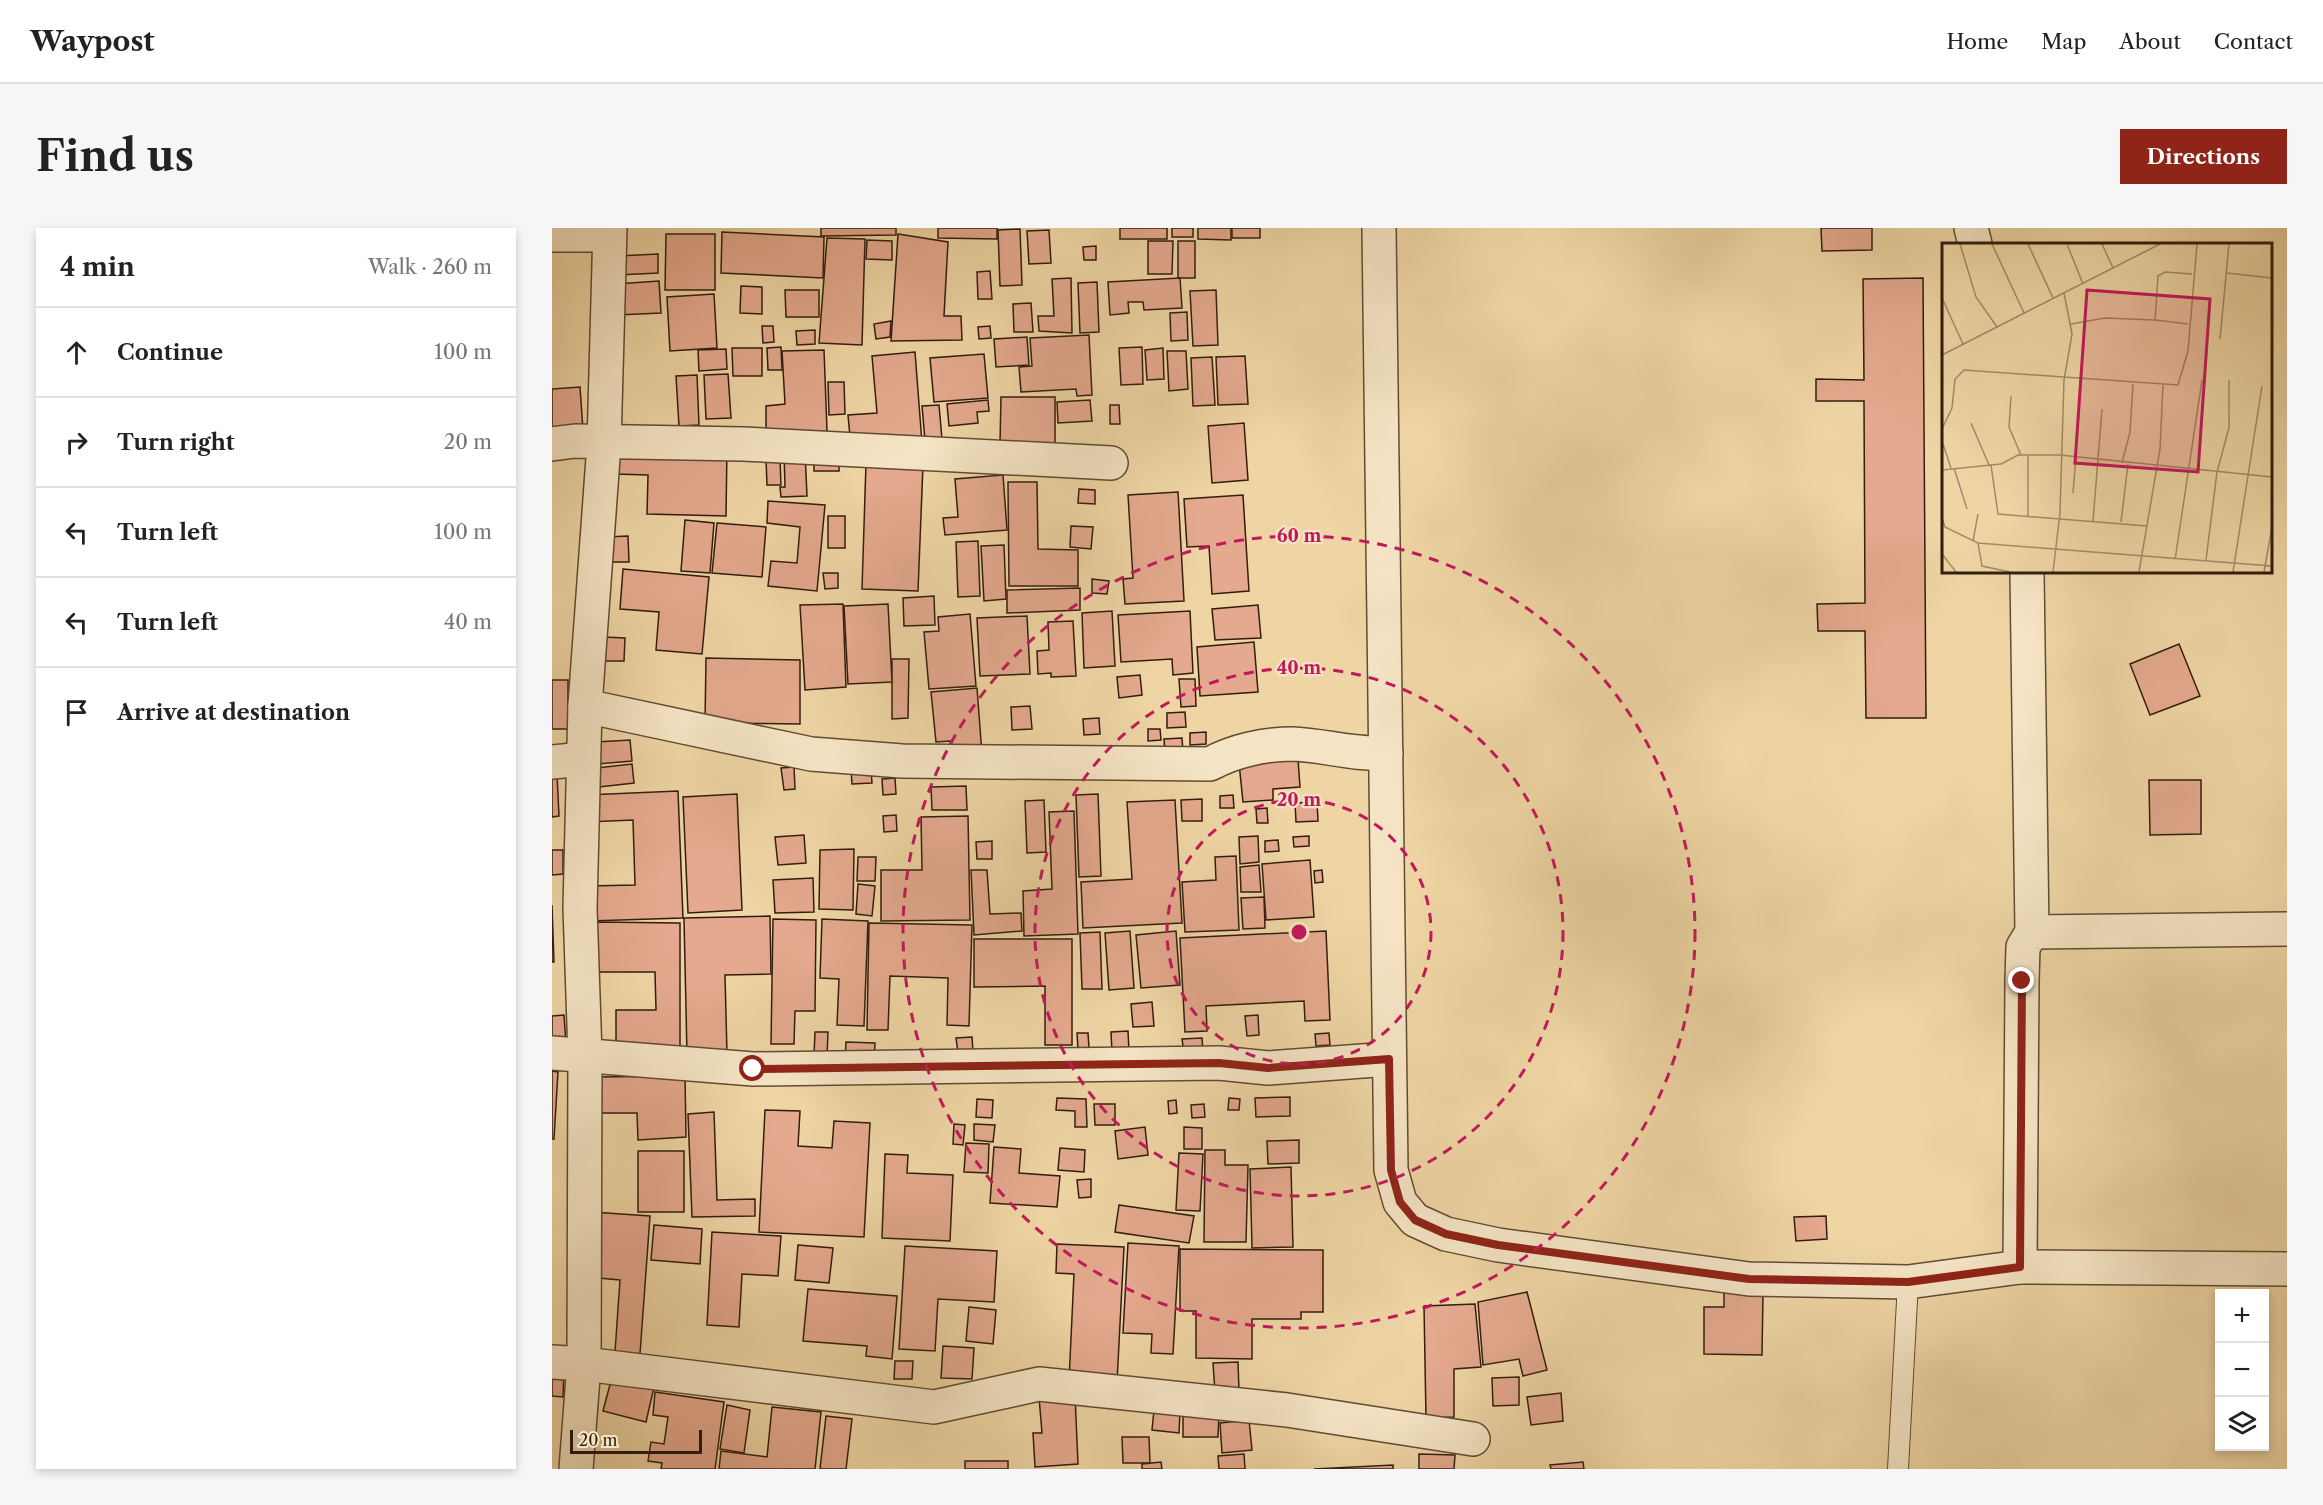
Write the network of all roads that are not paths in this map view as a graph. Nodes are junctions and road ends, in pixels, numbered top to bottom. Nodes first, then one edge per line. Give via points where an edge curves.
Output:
1 (1379, 228) edge
2 (1971, 228) edge
3 (609, 231) edge
4 (552, 235) edge
5 (1975, 243) edge
6 (552, 444) edge
7 (604, 444) junction
8 (1111, 463) dead end
9 (2027, 573) edge
10 (585, 705) junction
11 (1386, 753) junction
12 (568, 761) edge
13 (2287, 929) edge
14 (2032, 932) junction
15 (552, 1053) edge
16 (585, 1055) junction
17 (1389, 1059) junction
18 (2020, 1267) junction
19 (2287, 1269) edge
20 (1908, 1282) junction
21 (568, 1363) edge
22 (1473, 1439) dead end
23 (576, 1469) edge
24 (1898, 1469) edge

1 - 11 street
2 - 5 street
3 - 4 street
3 - 7 street
6 - 7 street
7 - 8 street via 743,444
7 - 10 street
9 - 14 street
10 - 11 street via 811,754 902,761 1210,764 1228,753 1291,744 1362,754
10 - 12 street
11 - 17 street
12 - 16 street via 580,908
13 - 14 street
14 - 18 street via 2024,946 2022,981
15 - 16 street
16 - 17 street via 753,1069 1219,1063 1268,1068
16 - 21 street
17 - 20 street via 1391,1170 1400,1202 1415,1220 1446,1234 1498,1245 1749,1279
18 - 19 street
18 - 20 street
20 - 24 lane
21 - 22 street via 934,1407 1039,1384 1287,1410
21 - 23 street

